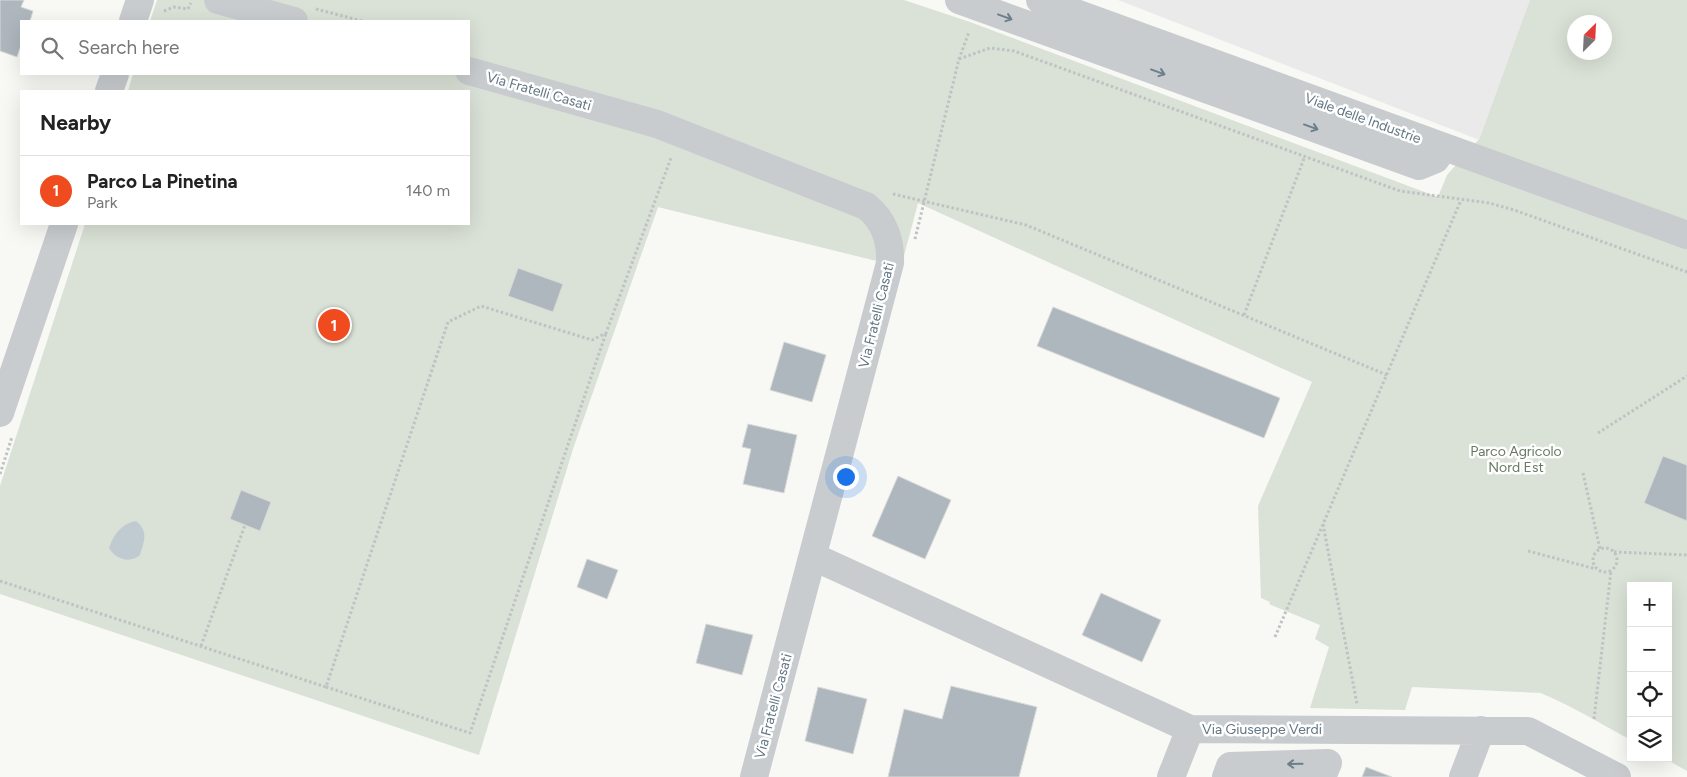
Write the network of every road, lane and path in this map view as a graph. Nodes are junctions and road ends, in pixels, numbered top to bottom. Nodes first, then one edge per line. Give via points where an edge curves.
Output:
1 (193, 0) edge
2 (218, 0) edge
3 (1040, 0) edge
4 (969, 4) edge
5 (143, 12) edge
6 (304, 15) edge
7 (352, 20) edge
8 (959, 59) junction
9 (470, 71) edge
10 (115, 75) edge
11 (109, 90) edge
12 (680, 133) junction
13 (1443, 147) junction
14 (1305, 156) junction
15 (892, 194) dead end
16 (1461, 200) junction
17 (924, 201) junction
18 (64, 225) edge
19 (1687, 235) edge
20 (913, 247) dead end
21 (1687, 272) edge
22 (1244, 315) junction
23 (606, 333) junction
24 (1387, 374) junction
25 (1687, 376) edge
26 (0, 413) edge
27 (1598, 433) dead end
28 (1583, 473) dead end
29 (1323, 524) junction
30 (245, 525) dead end
31 (1600, 549) junction
32 (1528, 551) dead end
33 (1614, 552) junction
34 (1687, 555) edge
35 (814, 557) junction
36 (1596, 569) junction
37 (1611, 571) junction
38 (0, 581) edge
39 (1275, 637) dead end
40 (201, 646) junction
41 (326, 687) junction
42 (1594, 718) dead end
43 (1190, 729) junction
44 (1269, 729) junction
45 (1362, 730) junction
46 (1482, 730) junction
47 (1256, 764) junction
48 (754, 777) edge
49 (1171, 777) edge
50 (1226, 777) edge
51 (1322, 777) edge
52 (1463, 777) edge
53 (1618, 777) edge

1 - 5 path via 188,9 174,7
2 - 6 street
3 - 13 street, Viale delle Industrie
4 - 8 path
4 -> 13 street via 1419,166 1436,159
6 - 7 path
8 - 14 path via 982,50 1006,48
8 - 17 path
9 - 12 street, Via Fratelli Casati
10 - 11 street
12 - 23 path
12 - 35 street, Via Fratelli Casati via 866,206 883,226 888,239 890,263
13 - 19 street, Viale delle Industrie
14 - 16 path via 1400,191
14 - 22 path
15 - 17 path
16 - 21 path via 1514,210
16 - 24 path
17 - 20 path
17 - 22 path via 1026,225
18 - 26 street
22 - 24 path
23 - 41 path via 592,340 481,306 448,322
23 - 41 path via 470,733
24 - 29 path
25 - 27 path
28 - 31 path
29 - 39 path
29 - 45 path
30 - 40 path
31 - 33 path
31 - 36 path via 1594,554
32 - 36 path
33 - 34 path
33 - 37 path via 1616,566
35 - 43 street, Via Giuseppe Verdi
35 - 48 street, Via Fratelli Casati
36 - 37 path
37 - 42 path
38 - 40 path
40 - 41 path
43 - 44 street, Via Giuseppe Verdi
43 - 49 street
44 - 45 street, Via Giuseppe Verdi
44 - 47 street
45 - 46 street, Via Giuseppe Verdi
46 - 52 street
46 - 53 street, Via Giuseppe Verdi via 1528,731
47 - 50 street via 1230,766
51 -> 47 street via 1328,763

